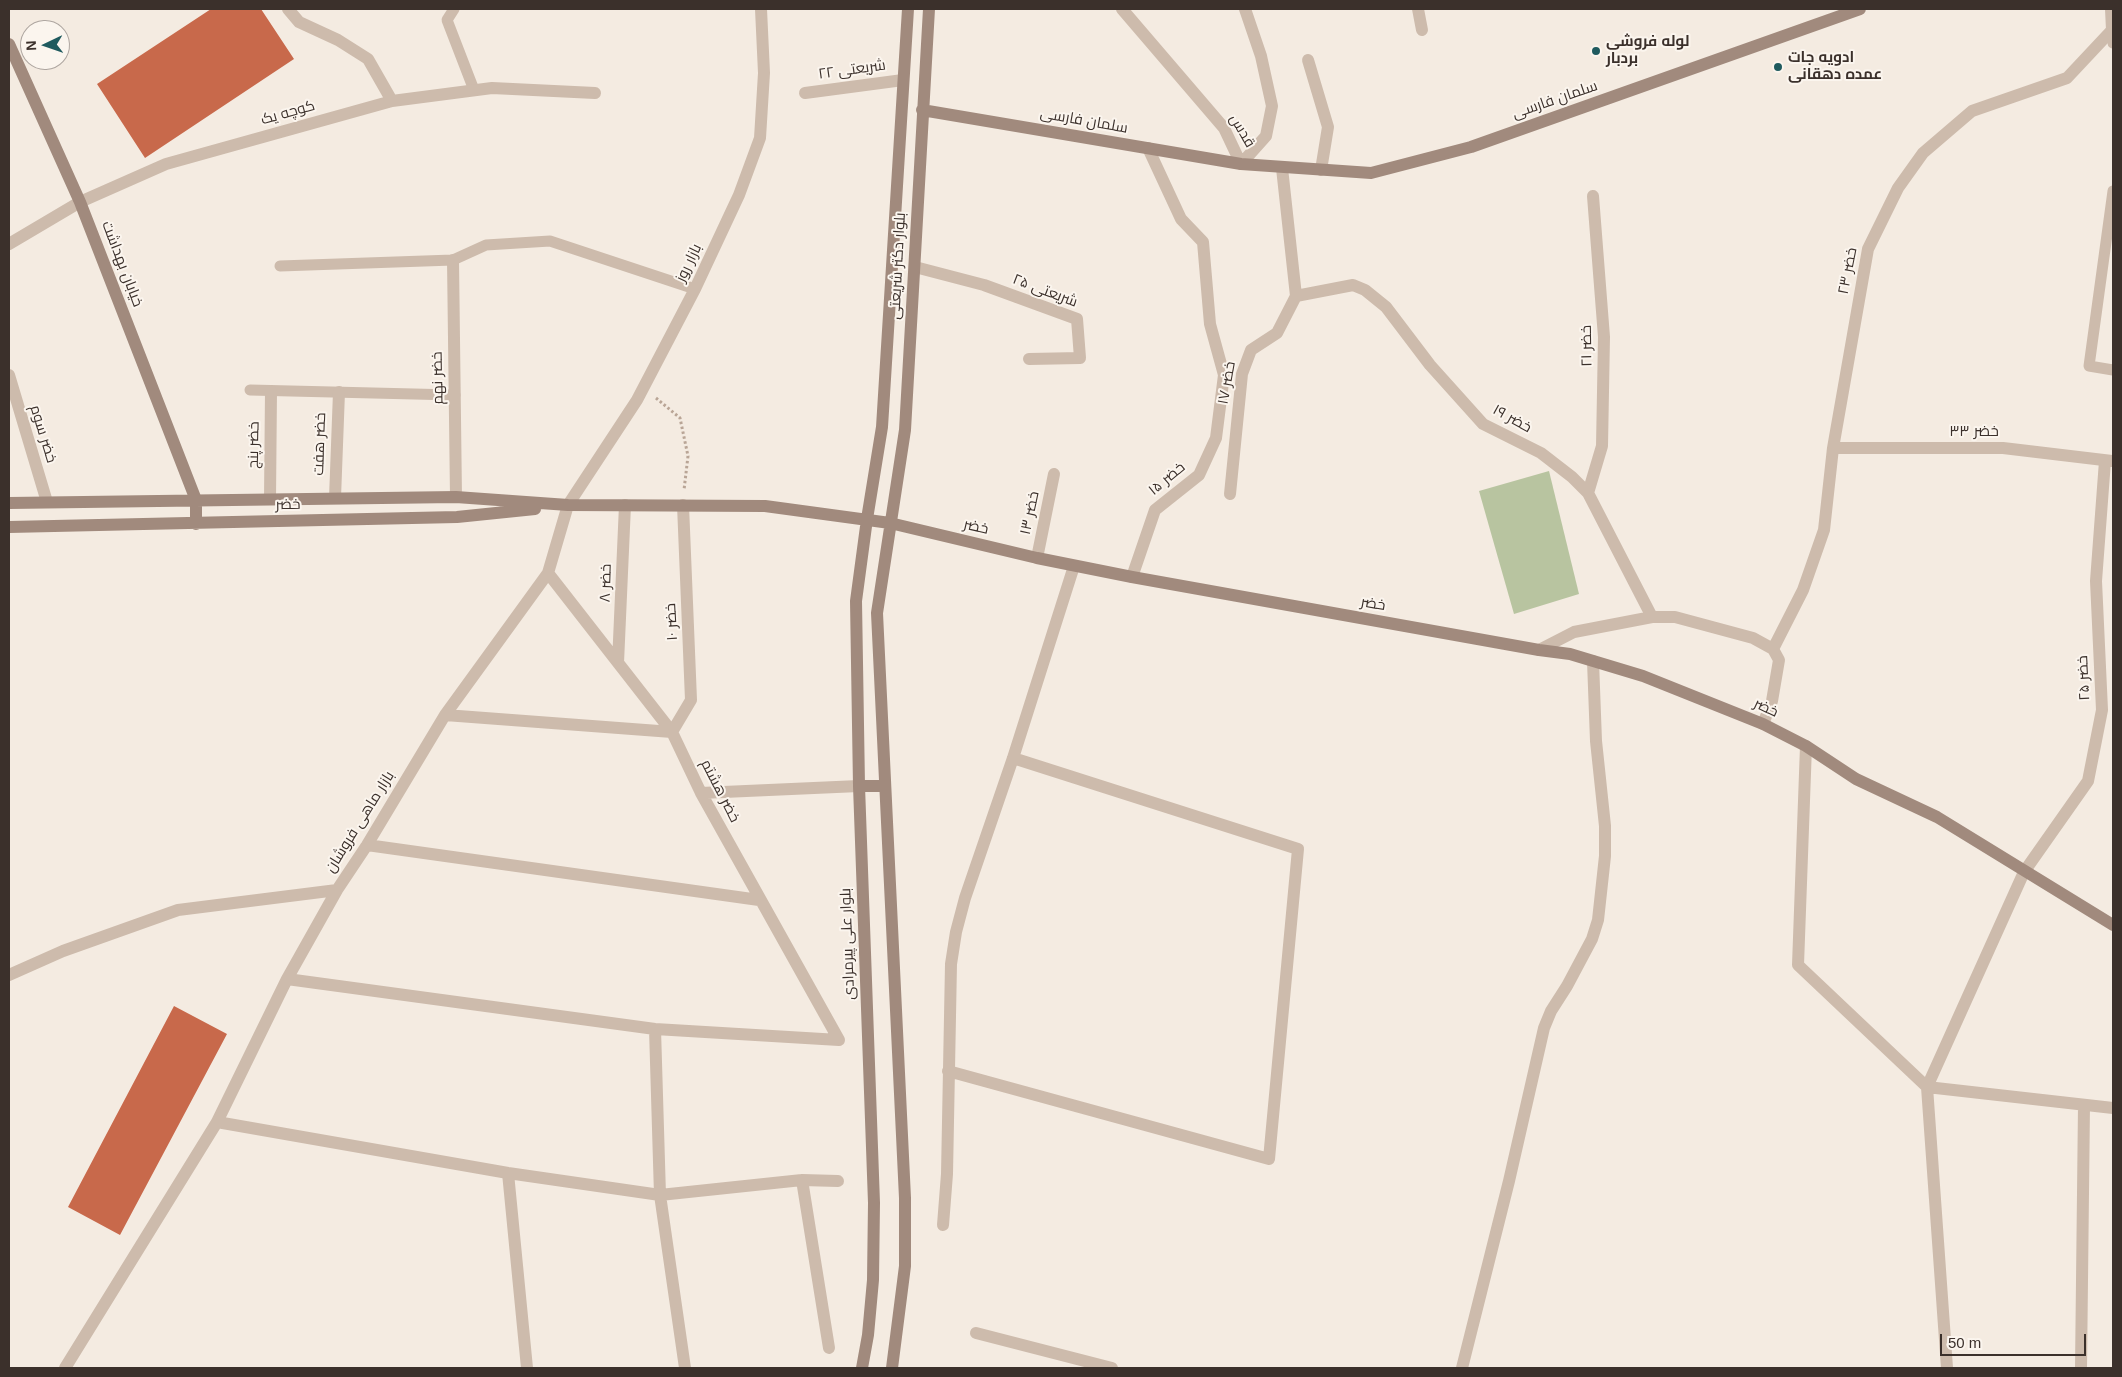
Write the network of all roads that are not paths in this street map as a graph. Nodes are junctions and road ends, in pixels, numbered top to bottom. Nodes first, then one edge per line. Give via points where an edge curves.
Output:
1 (288, 9) edge
2 (454, 9) edge
3 (760, 9) edge
4 (908, 9) edge
5 (929, 9) edge
6 (1122, 9) edge
7 (1245, 9) edge
8 (1418, 9) edge
9 (1860, 9) edge
10 (2111, 9) edge
11 (1844, 12) edge
12 (1422, 30) dead end
13 (2112, 30) junction
14 (9, 44) edge
15 (2113, 44) edge
16 (1308, 60) dead end
17 (904, 80) junction
18 (474, 90) junction
19 (595, 93) dead end
20 (805, 93) dead end
21 (392, 101) junction
22 (922, 110) junction
23 (1148, 148) junction
24 (1241, 164) junction
25 (1282, 168) junction
26 (1321, 170) junction
27 (2113, 191) edge
28 (1593, 196) dead end
29 (2113, 199) edge
30 (80, 202) junction
31 (9, 244) edge
32 (453, 260) junction
33 (280, 266) dead end
34 (915, 267) junction
35 (695, 289) junction
36 (1296, 296) junction
37 (1029, 359) dead end
38 (2113, 370) edge
39 (9, 374) edge
40 (250, 390) dead end
41 (271, 391) junction
42 (339, 392) junction
43 (455, 395) junction
44 (882, 427) junction
45 (905, 430) junction
46 (1833, 448) junction
47 (2109, 461) edge
48 (1054, 474) dead end
49 (1588, 493) junction
50 (1230, 494) dead end
51 (456, 497) junction
52 (335, 498) junction
53 (270, 499) junction
54 (196, 500) junction
55 (47, 502) junction
56 (9, 503) edge
57 (568, 505) junction
58 (625, 505) junction
59 (683, 505) junction
60 (867, 519) junction
61 (890, 523) junction
62 (196, 524) junction
63 (9, 527) edge
64 (1037, 558) junction
65 (1074, 566) junction
66 (548, 573) junction
67 (1132, 577) junction
68 (1652, 617) junction
69 (1539, 650) junction
70 (1773, 650) junction
71 (1593, 662) junction
72 (618, 663) junction
73 (445, 715) junction
74 (1763, 724) junction
75 (672, 732) junction
76 (1806, 746) junction
77 (1013, 758) junction
78 (859, 786) junction
79 (885, 786) junction
80 (701, 793) junction
81 (367, 845) junction
82 (2024, 872) junction
83 (337, 890) junction
84 (759, 900) junction
85 (2113, 925) edge
86 (9, 975) edge
87 (287, 979) junction
88 (654, 1029) junction
89 (948, 1071) junction
90 (1927, 1088) junction
91 (2084, 1105) junction
92 (2113, 1108) edge
93 (217, 1122) junction
94 (508, 1173) junction
95 (802, 1180) junction
96 (838, 1181) dead end
97 (660, 1195) junction
98 (943, 1225) dead end
99 (976, 1333) dead end
100 (829, 1348) dead end
101 (65, 1368) edge
102 (528, 1368) edge
103 (685, 1368) edge
104 (862, 1368) edge
105 (892, 1368) edge
106 (1112, 1368) edge
107 (1462, 1368) edge
108 (1947, 1368) edge
109 (2081, 1368) edge

1 - 21 street via 298,22 338,40 368,59
2 - 18 lane via 447,20
3 - 35 street, بازار روز via 764,73 760,138 739,195
4 - 17 street, بلوار دکتر شریعتی
5 - 22 street, بلوار دکتر شریعتی
6 - 24 street, قدس via 1224,128
7 - 24 street via 1261,56 1272,106 1266,136
8 - 12 street
9 - 11 street, سلمان فارسی
10 - 13 street
11 - 26 street, سلمان فارسی via 1471,146 1371,173
13 - 15 lane
13 - 46 street, خضر ۲۳ via 2067,78 1972,111 1923,153 1898,188 1868,249
14 - 30 street, خیابان بهداشت
16 - 26 street via 1328,127
17 - 20 street, شریعتی ۲۲
17 - 44 street, بلوار دکتر شریعتی
18 - 19 street, کوچه یک
18 - 21 street, کوچه یک
21 - 30 street, کوچه یک via 166,164
22 - 23 street, سلمان فارسی
22 - 34 street, بلوار دکتر شریعتی
23 - 24 street, سلمان فارسی
23 - 67 street, خضر ۱۵ via 1181,219 1203,242 1210,324 1224,375 1216,438 1199,475 1155,510
24 - 25 street, قدس
25 - 26 street, سلمان فارسی
25 - 36 street
27 - 29 lane
28 - 49 street, خضر ۲۱ via 1604,337 1602,446
29 - 38 lane via 2089,366
30 - 31 street, کوچه یک
30 - 54 street, خیابان بهداشت
32 - 33 lane
32 - 35 lane via 486,245 550,241
32 - 43 street, خضر نهم
34 - 37 street, شریعتی ۲۵ via 984,286 1077,320 1080,358
34 - 45 street, بلوار دکتر شریعتی
35 - 57 street, بازار روز via 638,400
36 - 49 street, خضر ۱۹ via 1353,285 1365,290 1386,307 1430,365 1483,424 1541,453
36 - 50 street, خضر ۱۷ via 1277,333 1251,350 1242,374
39 - 55 street, خضر سوم
40 - 41 lane
41 - 42 lane
41 - 53 street, خضر پنج
42 - 43 lane
42 - 52 street, خضر هفت
43 - 51 street, خضر نهم
44 - 45 street via 897,432
44 - 60 street, بلوار دکتر شریعتی
45 - 61 street, بلوار دکتر شریعتی
46 - 47 street, خضر ۳۳ via 2003,448
46 - 70 street, خضر ۲۳ via 1824,530 1803,590
47 - 82 street, خضر ۲۵ via 2096,581 2102,710 2088,781
48 - 64 street, خضر ۱۳
49 - 68 street, خضر ۱۹
51 - 52 street, خضر
51 - 57 street, خضر
52 - 53 street, خضر
53 - 54 street, خضر
54 - 55 street, خضر
54 - 62 street
55 - 56 street, خضر
57 - 58 street, خضر
57 - 62 street, خضر via 457,517
57 - 66 street, بازار ماهی فروشان
58 - 59 street, خضر
58 - 72 street, خضر ۸
59 - 60 street, خضر via 766,506
59 - 75 street, خضر ۱۰ via 691,700
60 - 61 street, خضر
60 - 78 street, بلوار علی پیرمرادی via 856,601
61 - 64 street, خضر
61 - 79 street via 877,613
62 - 63 street, خضر
64 - 65 street, خضر
65 - 67 street, خضر
65 - 77 street
66 - 72 street, خضر هشتم
66 - 73 street, بازار ماهی فروشان
67 - 69 street, خضر
68 - 69 street via 1574,632
68 - 70 street via 1675,617 1753,638
69 - 71 street, خضر via 1570,654
70 - 74 street via 1779,660 1772,701
71 - 74 street, خضر via 1643,676
71 - 107 street via 1606,856 1598,920 1592,939 1544,1028
72 - 75 street, خضر هشتم
73 - 75 street
73 - 81 street, بازار ماهی فروشان
74 - 76 street, خضر
75 - 80 street, خضر هشتم
76 - 82 street, خضر via 1856,779 1937,817
76 - 90 street via 1798,965
77 - 89 street via 956,932
77 - 89 street via 1298,849 1268,1159
78 - 79 street
78 - 80 street
78 - 104 street, بلوار علی پیرمرادی via 874,1203 873,1280
79 - 105 street via 905,1198 905,1266
80 - 84 street, خضر هشتم
81 - 83 street, بازار ماهی فروشان
81 - 84 street
82 - 85 street, خضر
82 - 90 street, خضر ۲۵
83 - 86 street, بازار ماهی فروشان via 178,910 63,951
83 - 87 street
84 - 88 street, خضر هشتم via 839,1040
87 - 88 street
87 - 93 street
88 - 97 street
89 - 98 street
90 - 91 street
90 - 108 street
91 - 92 street
91 - 109 street
93 - 94 street
93 - 101 street
94 - 97 street
94 - 102 street
95 - 96 street
95 - 97 street
95 - 100 street
97 - 103 street
99 - 106 street

